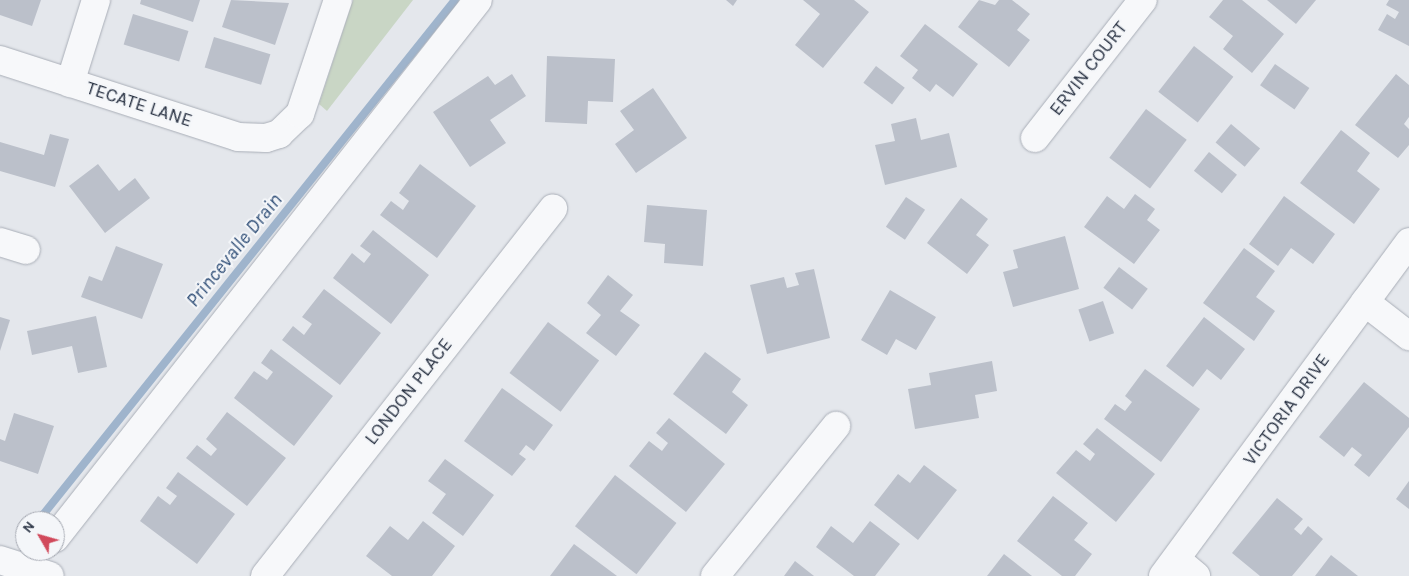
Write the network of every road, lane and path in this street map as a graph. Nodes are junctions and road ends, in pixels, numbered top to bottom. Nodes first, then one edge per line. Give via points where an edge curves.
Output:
1 (96, 0) edge
2 (338, 0) edge
3 (478, 0) edge
4 (1143, 0) edge
5 (0, 60) edge
6 (70, 82) junction
7 (1035, 138) dead end
8 (553, 209) dead end
9 (0, 242) edge
10 (1409, 242) edge
11 (26, 250) dead end
12 (1365, 302) junction
13 (1409, 336) edge
14 (836, 426) dead end
15 (65, 525) edge
16 (0, 560) edge
17 (37, 568) edge
18 (1179, 571) edge
19 (265, 576) edge
20 (715, 576) edge

1 - 6 street
2 - 6 street, TECATE LANE via 300,114 279,134 266,138 238,137
3 - 15 street
4 - 7 street, ERVIN COURT
5 - 6 street, TECATE LANE
8 - 19 street, LONDON PLACE
9 - 11 street
10 - 12 street, VICTORIA DRIVE
12 - 13 street
12 - 18 street, VICTORIA DRIVE
14 - 20 street
16 - 17 street

